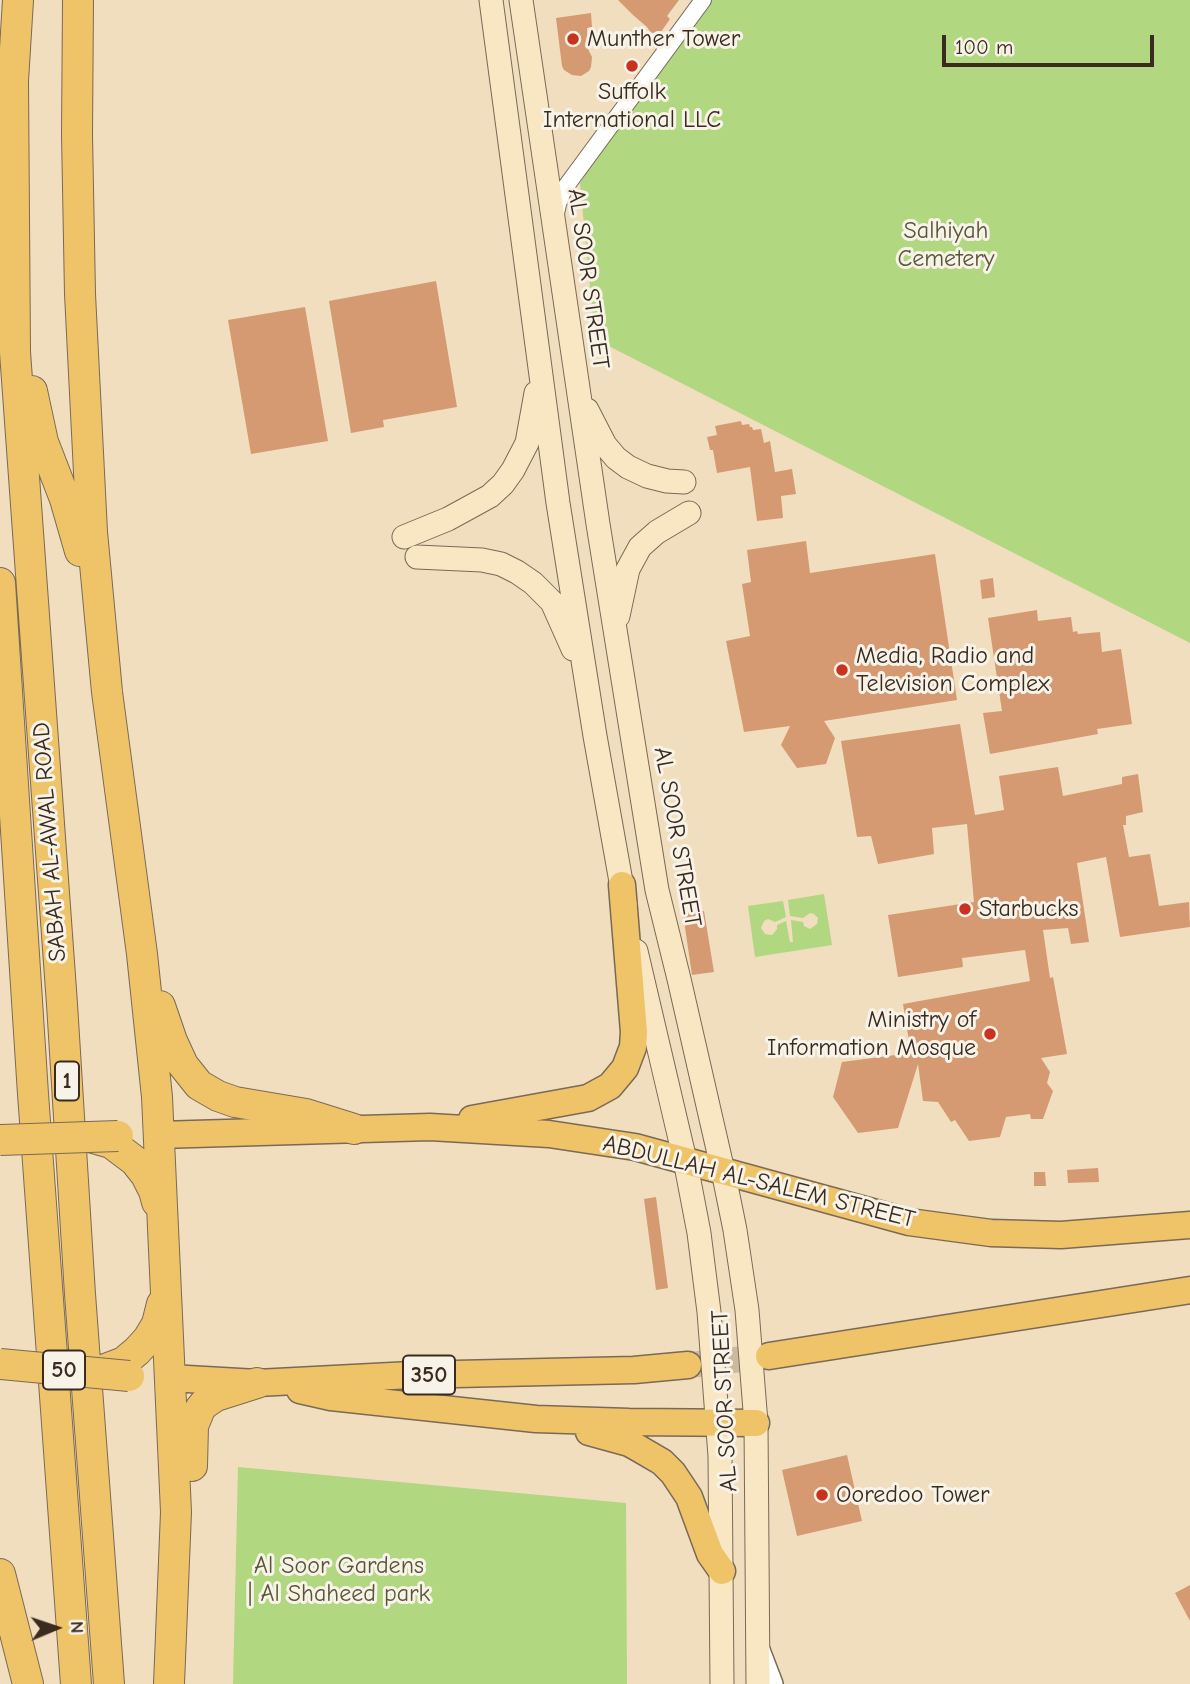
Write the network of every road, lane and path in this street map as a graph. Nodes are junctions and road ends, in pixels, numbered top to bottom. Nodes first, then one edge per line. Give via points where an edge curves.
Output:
1 (18, 0) edge
2 (31, 0) edge
3 (78, 0) edge
4 (491, 0) edge
5 (521, 0) edge
6 (703, 0) edge
7 (13, 81) junction
8 (554, 226) junction
9 (14, 290) junction
10 (540, 373) junction
11 (577, 385) junction
12 (684, 482) dead end
13 (689, 513) dead end
14 (404, 537) dead end
15 (417, 556) dead end
16 (0, 583) edge
17 (615, 633) junction
18 (587, 687) junction
19 (107, 692) junction
20 (622, 885) junction
21 (142, 954) junction
22 (430, 1127) junction
23 (354, 1129) junction
24 (159, 1135) junction
25 (33, 1139) junction
26 (0, 1140) edge
27 (110, 1141) junction
28 (0, 1153) edge
29 (685, 1160) junction
30 (723, 1171) junction
31 (1190, 1225) edge
32 (163, 1226) junction
33 (165, 1272) junction
34 (1190, 1290) edge
35 (0, 1346) edge
36 (769, 1356) tunnel mouth
37 (0, 1364) edge
38 (688, 1365) tunnel mouth
39 (36, 1367) junction
40 (126, 1369) junction
41 (170, 1378) junction
42 (270, 1382) junction
43 (536, 1419) junction
44 (719, 1423) junction
45 (756, 1423) junction
46 (176, 1512) junction
47 (722, 1571) junction
48 (4, 1588) edge
49 (758, 1647) junction
50 (17, 1684) edge
51 (27, 1684) edge
52 (76, 1684) edge
53 (109, 1684) edge
54 (169, 1684) edge
55 (722, 1684) edge
56 (758, 1684) edge
57 (772, 1684) edge

1 - 7 highway, SABAH AL-AWAL ROAD / 1
2 - 7 highway
3 - 19 highway via 80,294 92,532
4 - 10 main road, AL SOOR STREET
5 - 8 main road, AL SOOR STREET
6 - 8 street via 564,189
7 - 9 highway, SABAH AL-AWAL ROAD / 1
8 - 11 main road, AL SOOR STREET
9 - 19 highway via 33,400 78,541
9 - 53 highway, SABAH AL-AWAL ROAD / 1
10 - 14 main road via 527,443 503,484 448,519
10 - 18 main road, AL SOOR STREET
11 - 12 main road via 596,430 616,458 647,476
11 - 17 main road, AL SOOR STREET
13 - 17 main road via 657,533 633,557
15 - 18 main road via 501,564 533,583 552,602
16 - 52 highway, SABAH AL-AWAL ROAD / 1
17 - 30 main road, AL SOOR STREET via 657,890
18 - 20 main road, AL SOOR STREET
19 - 21 highway
20 - 22 main road via 634,1032 631,1056 620,1075 603,1091 580,1101
20 - 29 main road, AL SOOR STREET
21 - 23 highway via 172,1041 199,1085 235,1102 306,1114
21 - 24 highway
22 - 23 main road, ABDULLAH AL-SALEM STREET
22 - 29 main road, ABDULLAH AL-SALEM STREET via 549,1133
23 - 24 main road, ABDULLAH AL-SALEM STREET
24 - 27 highway
24 - 32 highway
25 - 26 highway, bridge
25 - 27 highway, bridge
25 - 28 highway
27 - 32 highway via 146,1175
29 - 30 main road, ABDULLAH AL-SALEM STREET
29 - 44 main road, AL SOOR STREET via 699,1233
30 - 31 main road, ABDULLAH AL-SALEM STREET via 909,1222 991,1233 1061,1235
30 - 45 main road, AL SOOR STREET via 747,1310
32 - 33 highway
33 - 40 highway via 157,1324
33 - 41 highway
34 - 36 main road
35 - 39 highway
37 - 39 highway, 50, bridge
38 - 42 main road, 350
39 - 40 highway, 50, bridge via 95,1373
40 - 41 highway, 350
41 - 42 main road, 350
41 - 46 highway
42 - 43 main road via 318,1395
42 - 46 highway via 216,1396 200,1409 193,1426 188,1489
43 - 44 main road
43 - 47 main road via 619,1440 662,1462 684,1488 710,1554
44 - 45 main road
44 - 47 main road, AL SOOR STREET
45 - 49 main road, AL SOOR STREET
46 - 54 highway
47 - 55 main road, AL SOOR STREET
48 - 50 street
48 - 51 highway
49 - 56 main road, AL SOOR STREET
49 - 57 street

